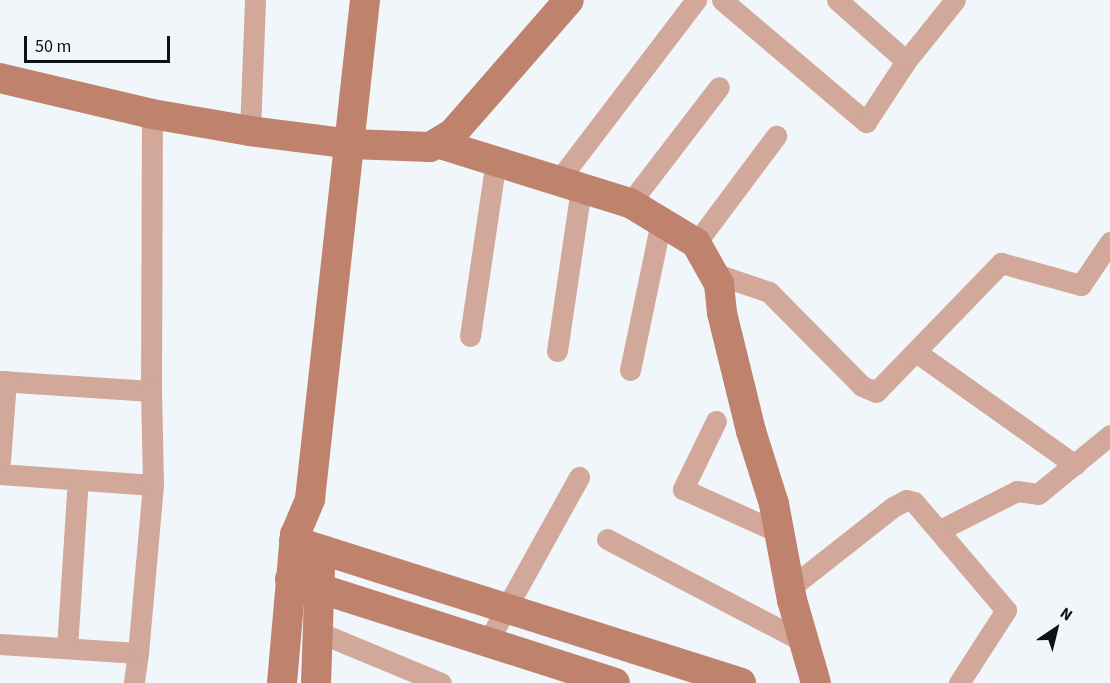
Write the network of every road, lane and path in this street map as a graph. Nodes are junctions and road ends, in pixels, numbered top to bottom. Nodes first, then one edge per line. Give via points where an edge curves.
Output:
1 (255, 0) edge
2 (365, 0) edge
3 (569, 0) edge
4 (696, 0) edge
5 (722, 0) edge
6 (837, 0) edge
7 (955, 0) edge
8 (906, 61) junction
9 (0, 78) edge
10 (719, 87) dead end
11 (152, 114) junction
12 (250, 130) junction
13 (776, 136) dead end
14 (351, 144) junction
15 (440, 144) junction
16 (496, 160) junction
17 (569, 184) junction
18 (630, 203) junction
19 (661, 222) junction
20 (1110, 242) edge
21 (696, 243) junction
22 (713, 273) junction
23 (470, 336) dead end
24 (557, 351) dead end
25 (916, 352) junction
26 (630, 370) dead end
27 (3, 381) edge
28 (152, 391) junction
29 (716, 421) dead end
30 (1110, 435) edge
31 (0, 461) edge
32 (1075, 465) junction
33 (0, 474) edge
34 (579, 477) dead end
35 (78, 480) junction
36 (153, 485) junction
37 (940, 530) junction
38 (780, 533) junction
39 (607, 539) dead end
40 (307, 544) junction
41 (290, 579) junction
42 (319, 586) junction
43 (789, 588) junction
44 (507, 608) junction
45 (318, 632) junction
46 (804, 642) junction
47 (487, 643) junction
48 (0, 644) edge
49 (67, 648) junction
50 (138, 653) junction
51 (134, 683) edge
52 (282, 683) edge
53 (316, 683) edge
54 (441, 683) edge
55 (615, 683) edge
56 (741, 683) edge
57 (816, 683) edge
58 (959, 683) edge

1 - 12 street
2 - 14 street
3 - 15 street
4 - 17 street
5 - 8 street via 866,122
6 - 8 street
7 - 8 street
9 - 11 street
10 - 18 street
11 - 12 street
11 - 28 street
12 - 14 street
13 - 21 street
14 - 15 street via 413,148
14 - 40 street
15 - 16 street
16 - 17 street
16 - 23 street
17 - 18 street
17 - 24 street
18 - 19 street
19 - 21 street
19 - 26 street
20 - 25 street via 1081,285 1001,263
21 - 22 street
22 - 25 street via 769,292 869,391 884,388
22 - 38 street via 719,284 724,324
25 - 32 street
27 - 28 street
27 - 31 street
28 - 36 street
29 - 38 street via 683,489
30 - 32 street
32 - 37 street via 1038,494 1017,491
33 - 35 street
34 - 44 street
35 - 36 street
35 - 49 street
36 - 50 street
37 - 43 street via 921,508 906,500
37 - 58 street via 1006,610
38 - 43 street
39 - 46 street
40 - 41 street
40 - 42 street
40 - 44 street
41 - 42 street
41 - 52 street
42 - 45 street
42 - 47 street
43 - 46 street
44 - 47 street
44 - 56 street
45 - 53 street
45 - 54 street
46 - 57 street
47 - 55 street
48 - 49 street
49 - 50 street
50 - 51 street

